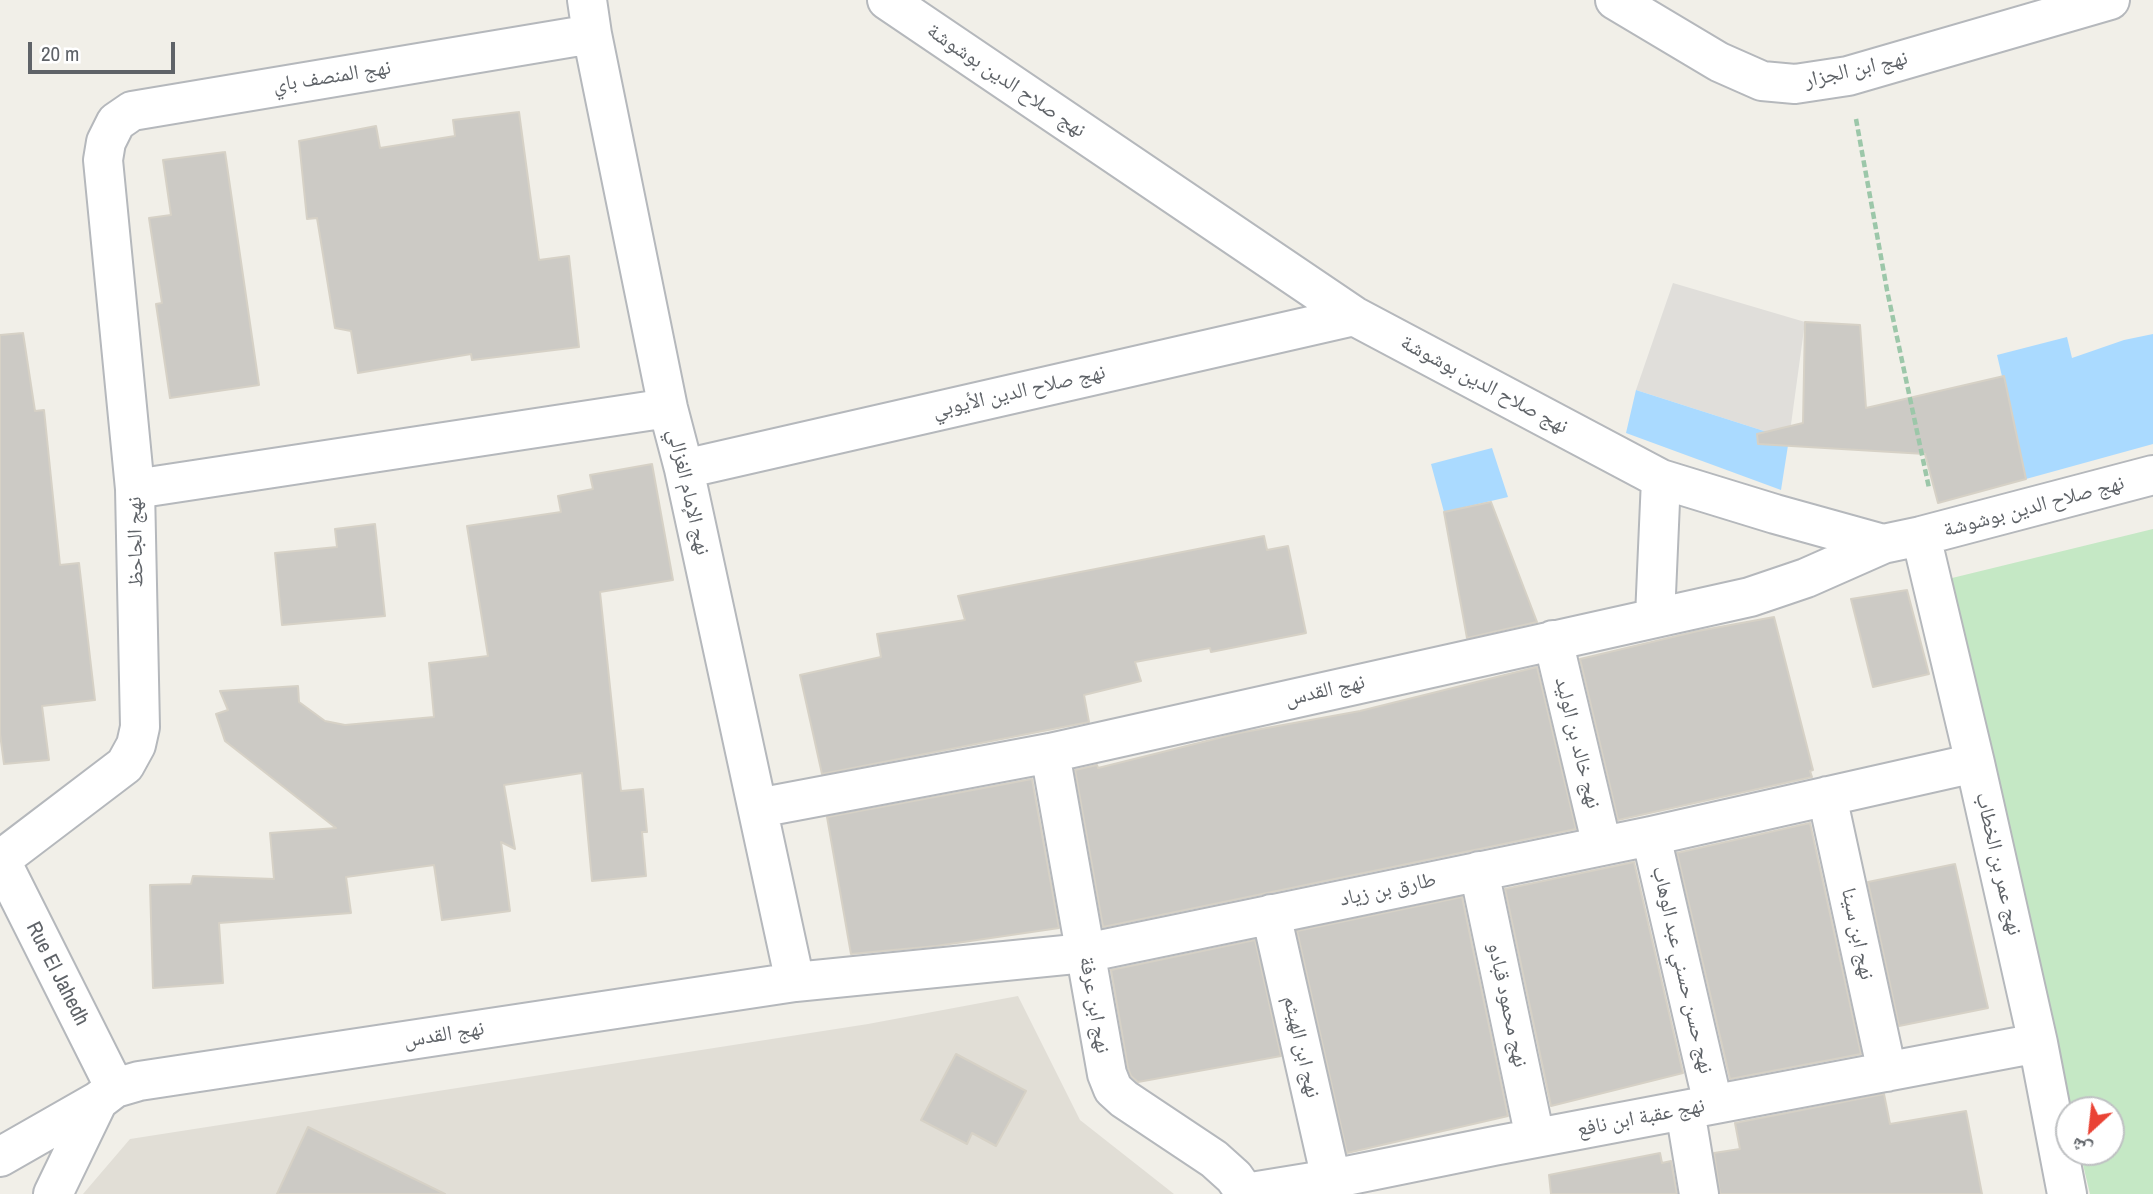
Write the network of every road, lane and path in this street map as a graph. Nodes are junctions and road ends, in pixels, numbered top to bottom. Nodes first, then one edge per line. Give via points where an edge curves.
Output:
1 (887, 0) edge
2 (1615, 0) edge
3 (2110, 0) edge
4 (590, 17) edge
5 (1848, 76) junction
6 (103, 160) joint
7 (1354, 316) junction
8 (668, 408) junction
9 (684, 469) junction
10 (2153, 475) edge
11 (1661, 479) junction
12 (135, 489) junction
13 (1929, 491) dead end
14 (1921, 537) junction
15 (1883, 544) junction
16 (1655, 617) junction
17 (1552, 640) junction
18 (1050, 753) junction
19 (1975, 763) junction
20 (1826, 796) junction
21 (758, 808) junction
22 (1651, 836) junction
23 (1602, 846) junction
24 (0, 859) edge
25 (1479, 871) junction
26 (1271, 914) junction
27 (1084, 953) junction
28 (795, 982) junction
29 (2038, 1043) junction
30 (1887, 1072) junction
31 (106, 1095) junction
32 (1699, 1107) junction
33 (1535, 1138) junction
34 (0, 1157) edge
35 (1332, 1180) junction
36 (53, 1194) edge
37 (1245, 1194) edge
38 (1699, 1194) edge
39 (2067, 1194) edge

1 - 7 street, نهج صلاح الدين بوشوشة
2 - 5 street, نهج ابن الجزار via 1720,62 1762,80 1795,84
3 - 5 street, نهج ابن الجزار
4 - 6 street, نهج المنصف باي via 132,111 116,122
4 - 8 street, نهج الإمام الغزالي
5 - 13 path via 1886,290
6 - 12 street, نهج الجاحظ
7 - 9 street, نهج صلاح الدين الأيوبي
7 - 11 street, نهج صلاح الدين بوشوشة
8 - 9 street, نهج الإمام الغزالي
8 - 12 street
9 - 21 street, نهج الإمام الغزالي
10 - 14 street, نهج صلاح الدين بوشوشة
11 - 15 street, نهج صلاح الدين بوشوشة
11 - 16 street
12 - 24 street, نهج الجاحظ via 141,727 136,745 125,765
14 - 15 street, نهج صلاح الدين بوشوشة
14 - 19 street, نهج عمر بن الخطاب
15 - 16 street, نهج القدس via 1750,597
16 - 17 street, نهج القدس
17 - 18 street, نهج القدس
17 - 23 street, نهج خالد بن الوليد
18 - 21 street, نهج القدس
18 - 27 street, نهج ابن عرفة
19 - 20 street, طارق بن زياد
19 - 29 street, نهج عمر بن الخطاب
20 - 22 street, طارق بن زياد
20 - 30 street, نهج ابن سينا
21 - 28 street, نهج الإمام الغزالي
22 - 23 street, طارق بن زياد
22 - 32 street, نهج حسن حسني عبد الوهاب
23 - 25 street, طارق بن زياد
24 - 31 street, Rue El Jahedh
25 - 26 street, طارق بن زياد
25 - 33 street, نهج محمود قبادو
26 - 27 street, طارق بن زياد
26 - 35 street, نهج ابن الهيثم
27 - 28 street, طارق بن زياد
27 - 37 street, نهج ابن عرفة via 1113,1089 1214,1159
28 - 31 street, نهج القدس via 139,1081
29 - 30 street, نهج عقبة ابن نافع
29 - 39 street, نهج عمر بن الخطاب
30 - 32 street, نهج عقبة ابن نافع
31 - 34 street, نهج القدس
31 - 36 street
32 - 33 street, نهج عقبة ابن نافع
32 - 38 street, نهج حسن حسني عبد الوهاب
33 - 35 street, نهج عقبة ابن نافع
35 - 37 street, نهج عقبة ابن نافع

